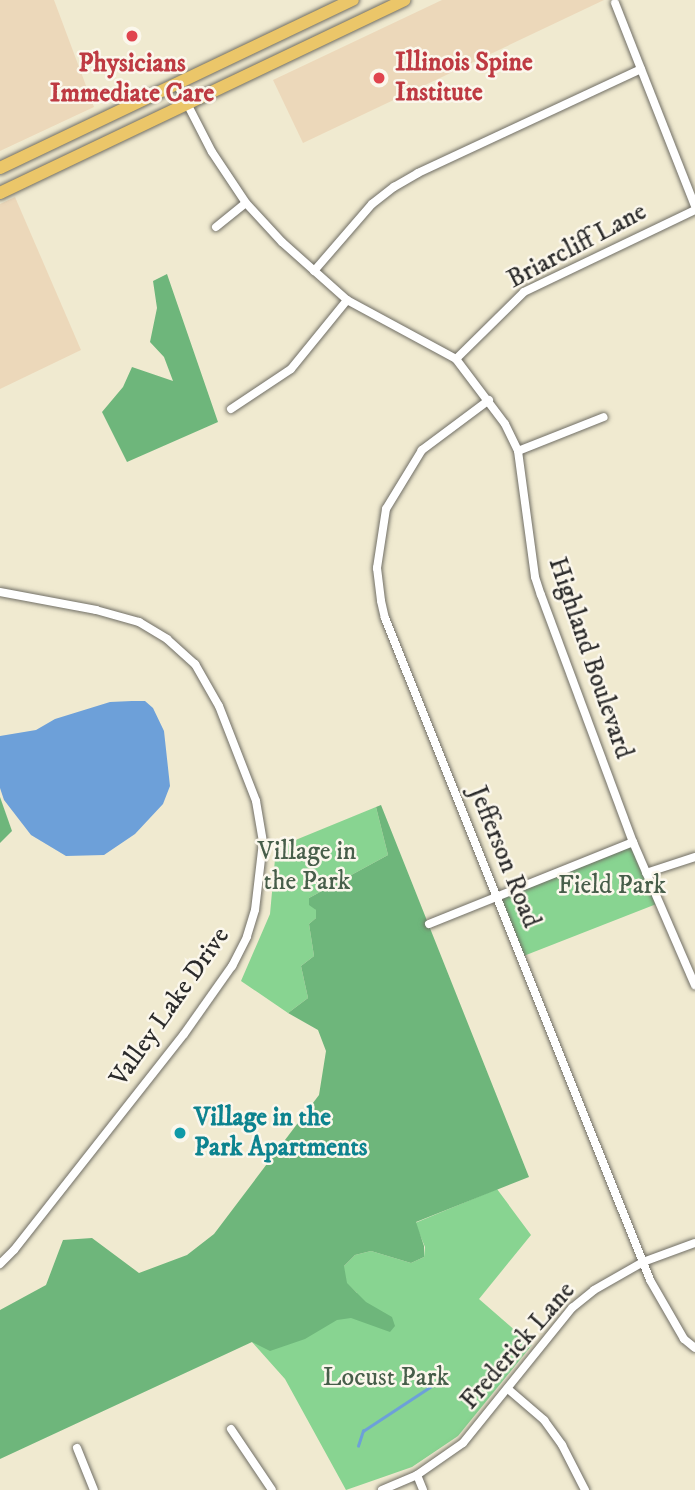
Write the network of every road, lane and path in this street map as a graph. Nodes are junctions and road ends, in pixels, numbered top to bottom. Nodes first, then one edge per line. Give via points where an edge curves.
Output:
1 (353, 0) edge
2 (404, 0) edge
3 (615, 3) dead end
4 (641, 69) junction
5 (177, 84) junction
6 (188, 104) junction
7 (0, 168) edge
8 (0, 193) edge
9 (246, 204) junction
10 (695, 208) edge
11 (216, 227) dead end
12 (314, 271) junction
13 (348, 300) junction
14 (456, 359) junction
15 (489, 400) junction
16 (231, 409) dead end
17 (604, 417) dead end
18 (518, 451) junction
19 (0, 592) edge
20 (632, 842) junction
21 (695, 857) edge
22 (646, 873) junction
23 (498, 898) junction
24 (429, 924) dead end
25 (695, 985) edge
26 (695, 1243) edge
27 (643, 1262) junction
28 (0, 1264) edge
29 (695, 1348) edge
30 (508, 1389) junction
31 (231, 1429) dead end
32 (77, 1448) dead end
33 (417, 1475) junction
34 (93, 1490) edge
35 (272, 1490) edge
36 (382, 1490) edge
37 (423, 1490) edge
38 (585, 1490) edge

1 - 5 main road
2 - 6 main road
3 - 4 street
4 - 10 street
4 - 12 street via 394,187 372,204
5 - 6 street, Highland Boulevard
5 - 7 main road
6 - 8 main road
6 - 9 street, Highland Boulevard
9 - 11 street
9 - 12 street, Highland Boulevard
10 - 14 street, Briarcliff Lane via 524,292
12 - 13 street, Highland Boulevard
13 - 14 street, Highland Boulevard
13 - 16 street via 291,369
14 - 15 street, Highland Boulevard
15 - 18 street, Highland Boulevard
15 - 23 street, Jefferson Road via 422,450 386,509 377,575 385,618
17 - 18 street
18 - 20 street, Highland Boulevard via 535,577
19 - 28 street, Valley Lake Drive via 139,622 195,664 219,706 256,801 263,842 255,911 232,966 184,1034
20 - 22 street, Highland Boulevard
20 - 23 street
21 - 22 street
22 - 25 street, Highland Boulevard
23 - 24 street
23 - 27 street, Jefferson Road
26 - 27 street, Frederick Lane
27 - 29 street, Jefferson Road via 665,1310
27 - 30 street, Frederick Lane via 572,1308
30 - 33 street, Frederick Lane via 463,1443
30 - 38 street via 544,1420
31 - 35 street
32 - 34 street
33 - 36 street, Frederick Lane
33 - 37 street

